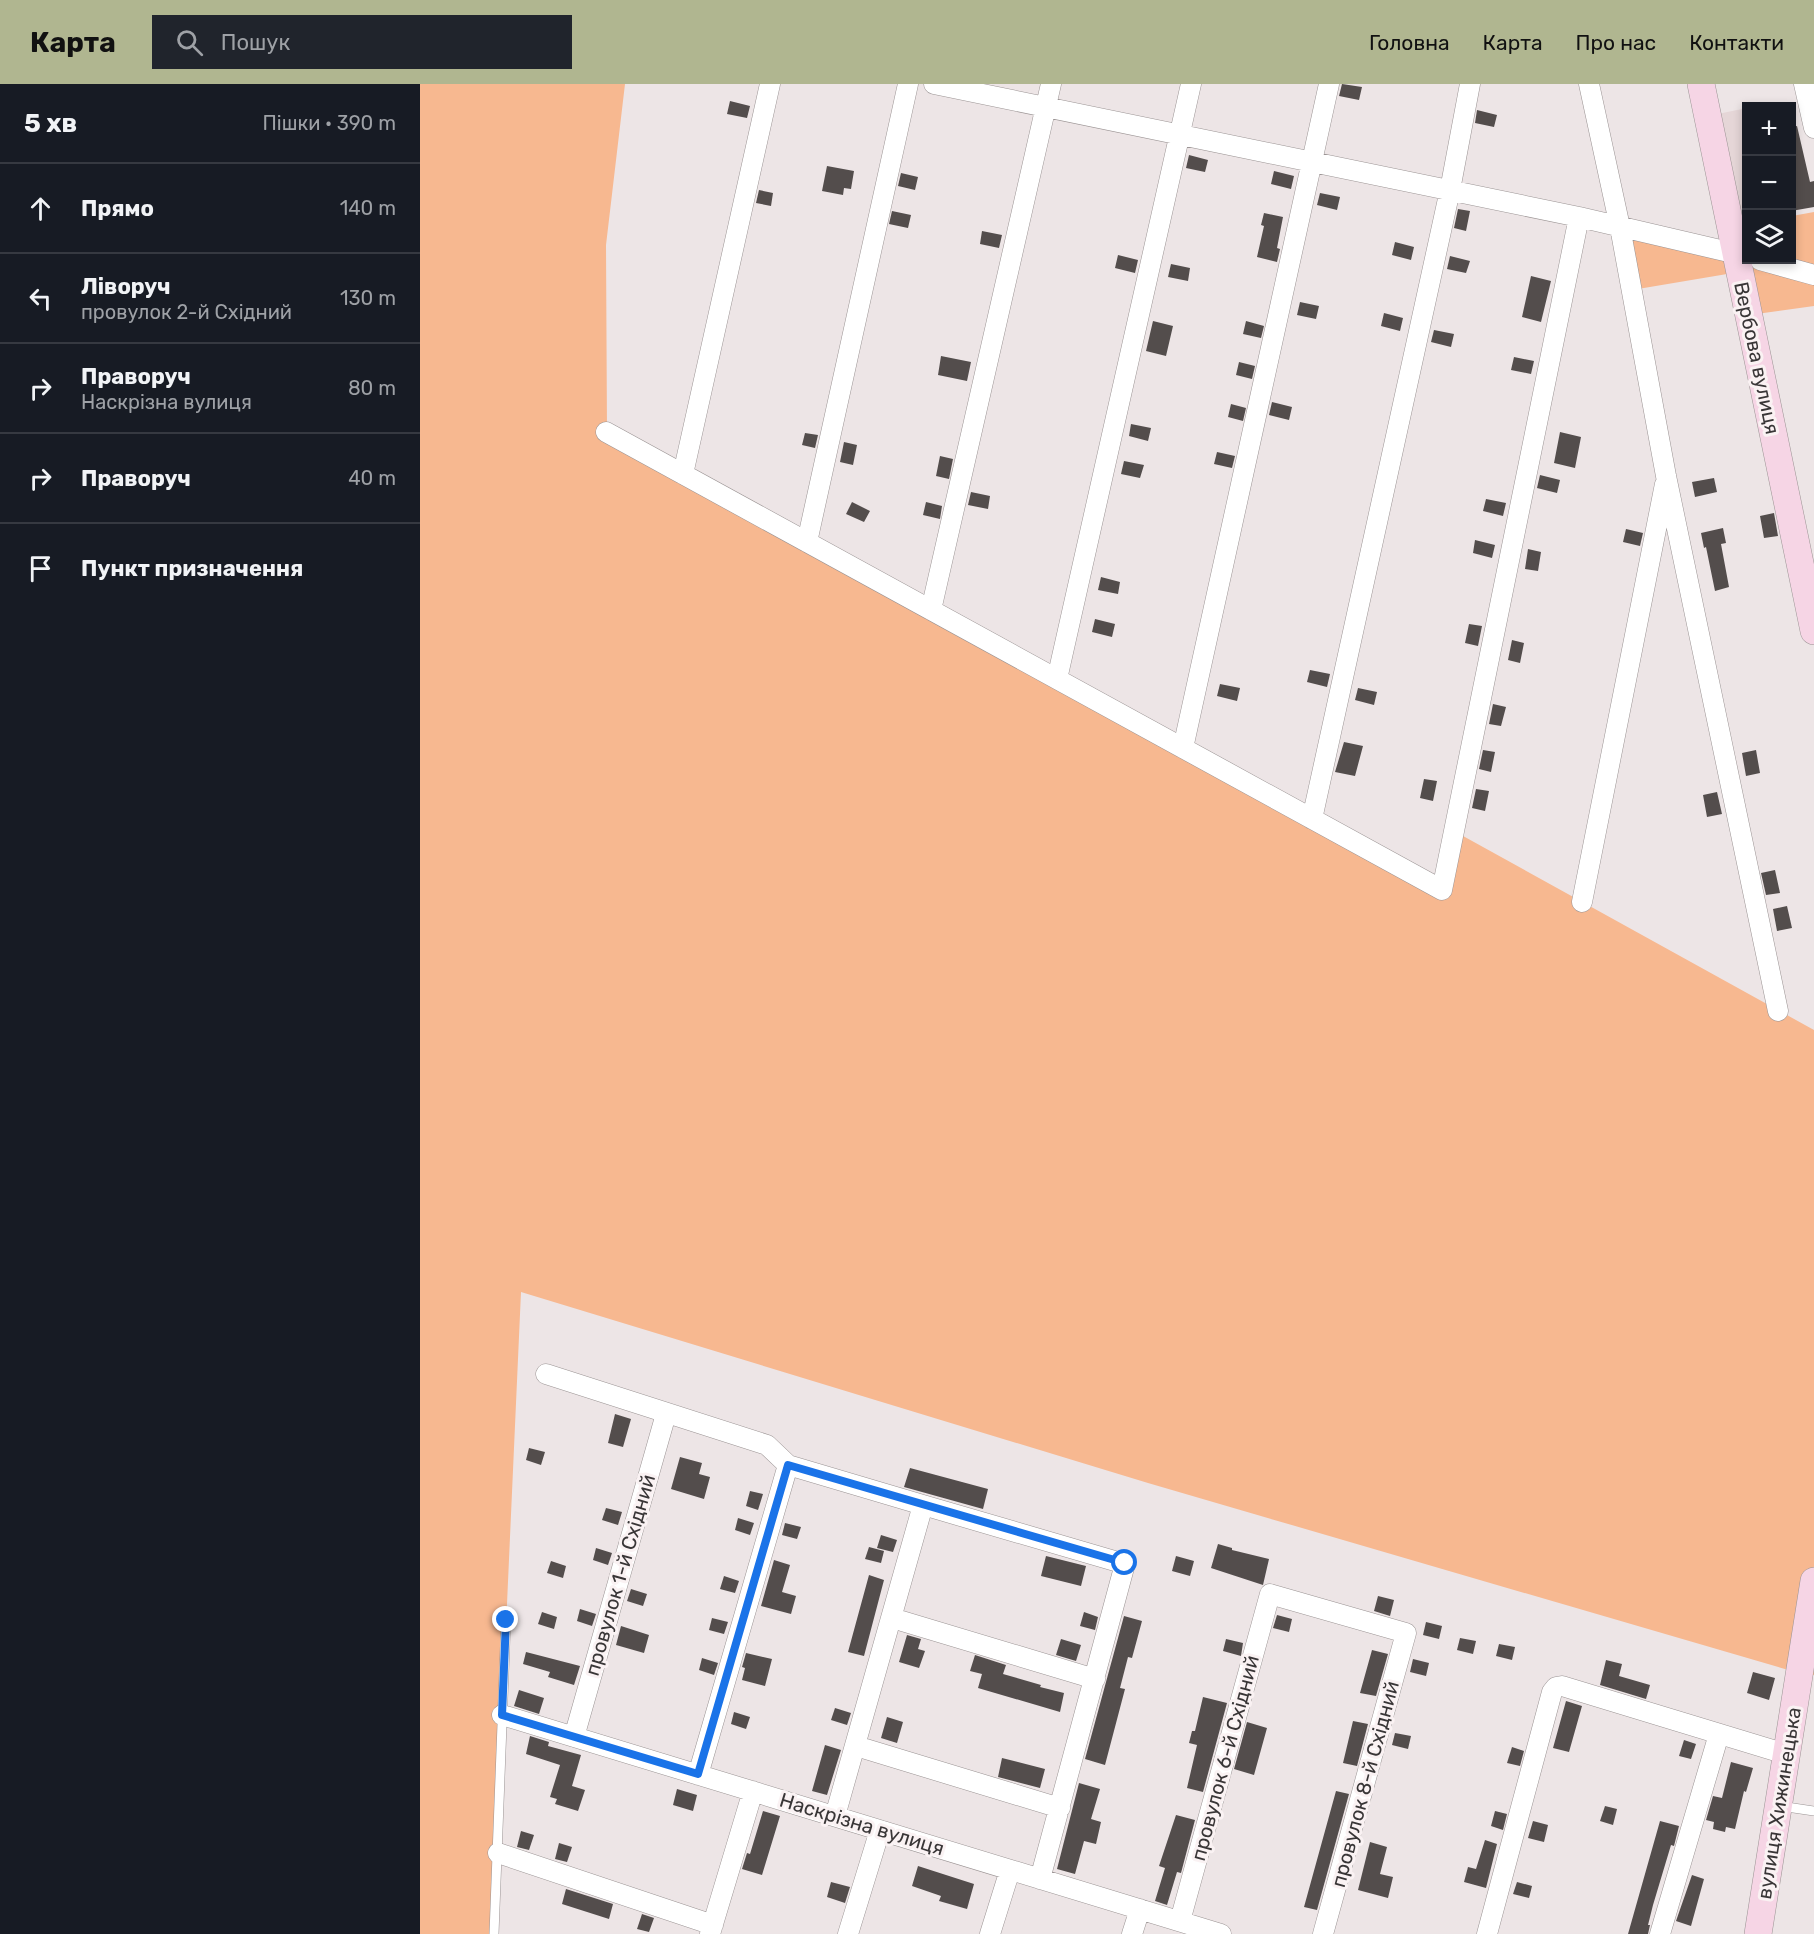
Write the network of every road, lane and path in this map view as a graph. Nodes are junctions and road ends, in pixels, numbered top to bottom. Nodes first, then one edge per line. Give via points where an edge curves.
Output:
1 (770, 84) edge
2 (908, 84) edge
3 (934, 84) edge
4 (1052, 84) edge
5 (1191, 84) edge
6 (1329, 84) edge
7 (1470, 84) edge
8 (1589, 84) edge
9 (1701, 84) edge
10 (1804, 84) edge
11 (1047, 107) junction
12 (1814, 128) edge
13 (1181, 135) junction
14 (1313, 162) junction
15 (1450, 190) junction
16 (1579, 217) junction
17 (1620, 227) junction
18 (1742, 237) edge
19 (1742, 255) edge
20 (1748, 264) edge
21 (1775, 264) edge
22 (1814, 275) edge
23 (606, 432) dead end
24 (683, 474) junction
25 (1666, 476) junction
26 (807, 542) junction
27 (931, 610) junction
28 (1814, 631) edge
29 (1057, 679) junction
30 (1183, 748) junction
31 (1312, 819) junction
32 (1582, 902) dead end
33 (1778, 1011) dead end
34 (546, 1374) dead end
35 (666, 1414) junction
36 (788, 1465) junction
37 (923, 1505) junction
38 (1812, 1591) edge
39 (1270, 1594) joint
40 (892, 1618) junction
41 (506, 1620) dead end
42 (1095, 1679) junction
43 (502, 1715) junction
44 (1719, 1734) junction
45 (574, 1737) junction
46 (856, 1746) junction
47 (1786, 1754) junction
48 (698, 1774) junction
49 (753, 1791) junction
50 (1778, 1805) junction
51 (1060, 1808) junction
52 (1814, 1811) edge
53 (835, 1816) junction
54 (879, 1830) junction
55 (498, 1853) junction
56 (1010, 1870) junction
57 (1040, 1879) junction
58 (1140, 1909) junction
59 (1180, 1922) junction
60 (712, 1929) edge
61 (494, 1934) edge
62 (848, 1934) edge
63 (990, 1934) edge
64 (1132, 1934) edge
65 (1221, 1934) edge
66 (1323, 1934) edge
67 (1487, 1934) edge
68 (1660, 1934) edge
69 (1758, 1934) edge

1 - 24 street
2 - 26 street
3 - 11 street
4 - 11 street
5 - 13 street
6 - 14 street
7 - 15 street
8 - 17 street
9 - 18 street, Вербова вулиця
10 - 12 street
11 - 13 street
11 - 27 street
13 - 14 street
13 - 29 street
14 - 15 street
14 - 30 street
15 - 16 street
15 - 31 street
16 - 17 street
16 - 31 street via 1442,890
17 - 19 street
17 - 25 street
20 - 28 street, Вербова вулиця
21 - 22 street
23 - 24 street
24 - 26 street
25 - 32 street
25 - 33 street
26 - 27 street
27 - 29 street
29 - 30 street
30 - 31 street
34 - 35 street
35 - 36 street via 767,1445
35 - 45 street, провулок 1-й Східний
36 - 37 street
36 - 48 street
37 - 40 street
37 - 42 street via 1125,1563
38 - 47 street, вулиця Хижинецька
39 - 59 street, провулок 6-й Східний
39 - 66 street, провулок 8-й Східний via 1406,1634
40 - 42 street
40 - 46 street
41 - 43 lane
42 - 51 street
43 - 45 street, Наскрізна вулиця
43 - 55 lane
44 - 47 street
44 - 67 street via 1557,1687 1552,1692
44 - 68 street
45 - 48 street, Наскрізна вулиця
46 - 51 street
46 - 53 street
47 - 50 street, вулиця Хижинецька
48 - 49 street, Наскрізна вулиця
49 - 53 street, Наскрізна вулиця
49 - 60 street
50 - 52 lane
50 - 69 street, вулиця Хижинецька
51 - 57 street
53 - 54 street, Наскрізна вулиця
54 - 56 street, Наскрізна вулиця
54 - 62 street
55 - 60 street
55 - 61 lane
56 - 57 street, Наскрізна вулиця
56 - 63 street
57 - 58 street, Наскрізна вулиця
58 - 59 street, Наскрізна вулиця
58 - 64 street
59 - 65 street, Наскрізна вулиця

